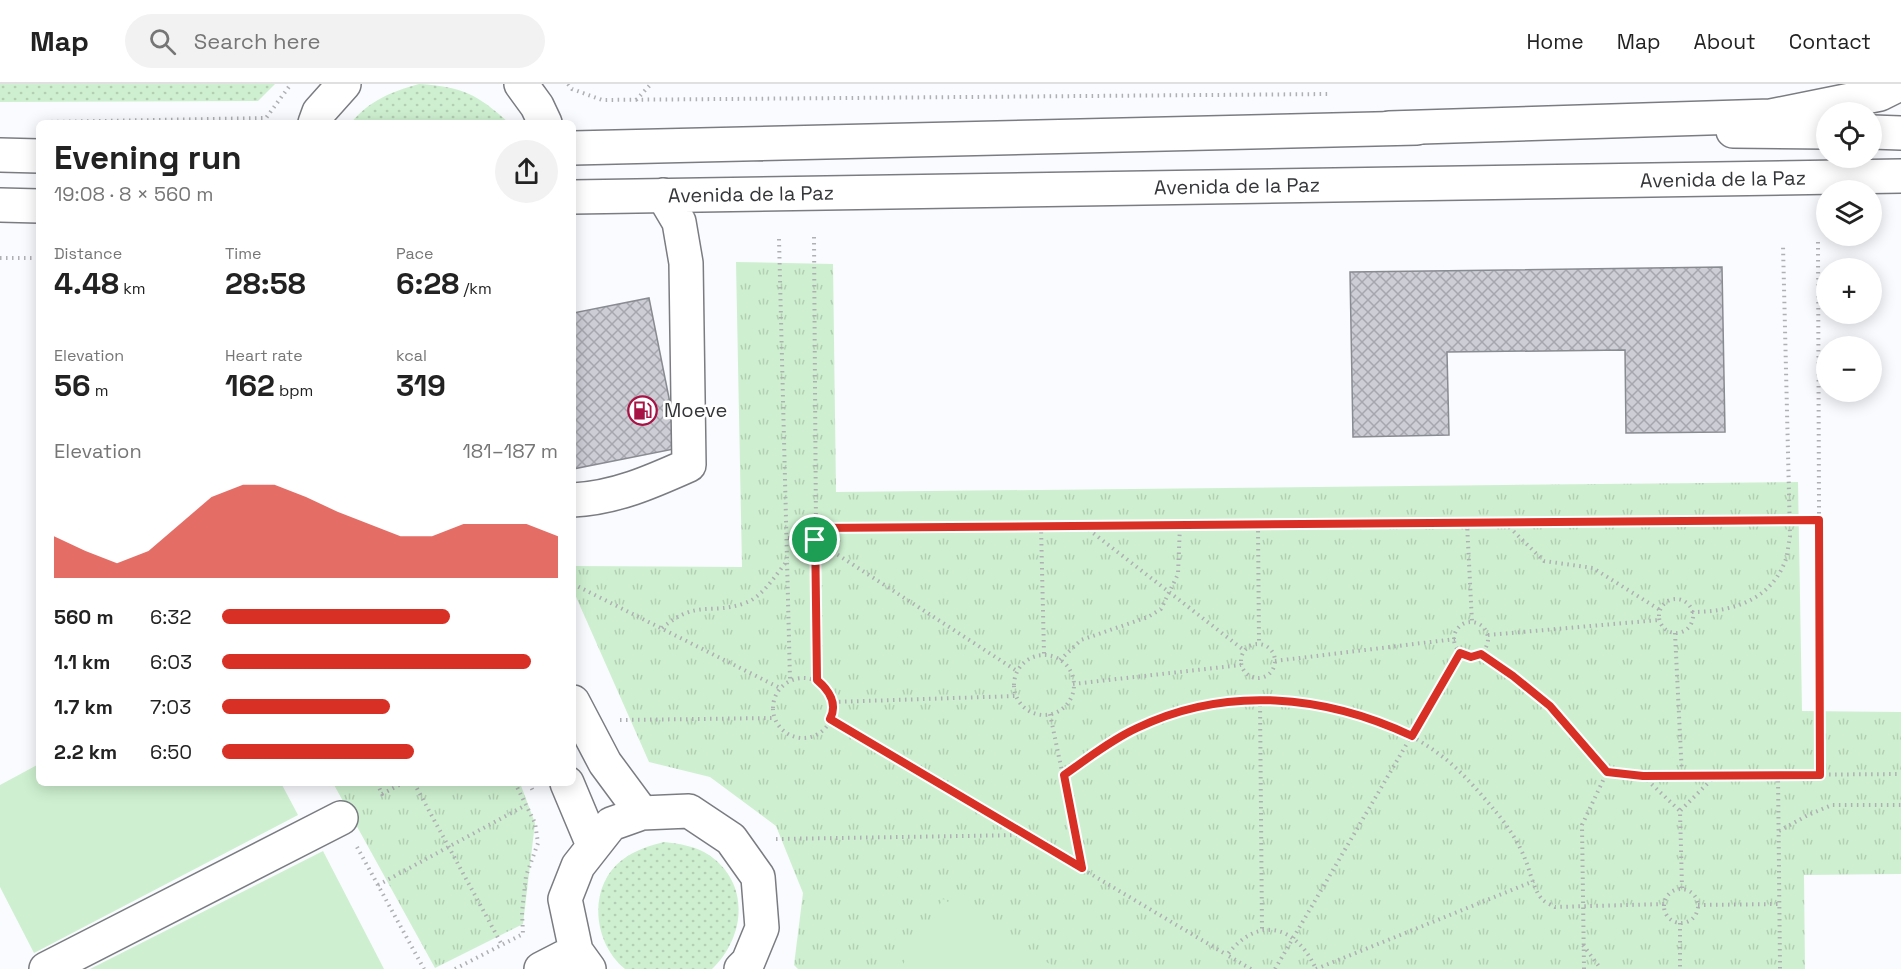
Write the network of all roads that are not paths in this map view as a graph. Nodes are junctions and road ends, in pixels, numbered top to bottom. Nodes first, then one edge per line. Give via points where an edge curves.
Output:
1 (344, 84) edge
2 (521, 84) edge
3 (1900, 84) edge
4 (316, 120) edge
5 (544, 120) edge
6 (1389, 128) junction
7 (1816, 132) edge
8 (1882, 132) edge
9 (1901, 133) edge
10 (576, 148) edge
11 (0, 155) edge
12 (36, 156) edge
13 (1901, 176) edge
14 (663, 195) junction
15 (576, 197) edge
16 (0, 205) edge
17 (36, 206) edge
18 (576, 500) edge
19 (576, 708) edge
20 (568, 786) edge
21 (642, 813) junction
22 (341, 818) road end
23 (593, 845) junction
24 (583, 960) edge
25 (747, 967) edge
26 (46, 969) edge
27 (541, 969) edge

1 - 4 main road
2 - 5 main road
3 - 6 main road via 1880,94 1771,116
6 - 7 main road
6 - 10 main road
8 - 9 main road
11 - 12 main road
13 - 14 main road, Avenida de la Paz
14 - 15 main road, Avenida de la Paz
14 - 18 main road via 679,222 686,263 689,465 643,486
16 - 17 main road
19 - 21 main road via 605,763
20 - 23 main road
21 - 23 main road via 611,824
21 - 25 main road via 689,811 731,839 758,877 762,928
22 - 26 main road
23 - 24 main road via 578,866 565,899
24 - 27 main road

